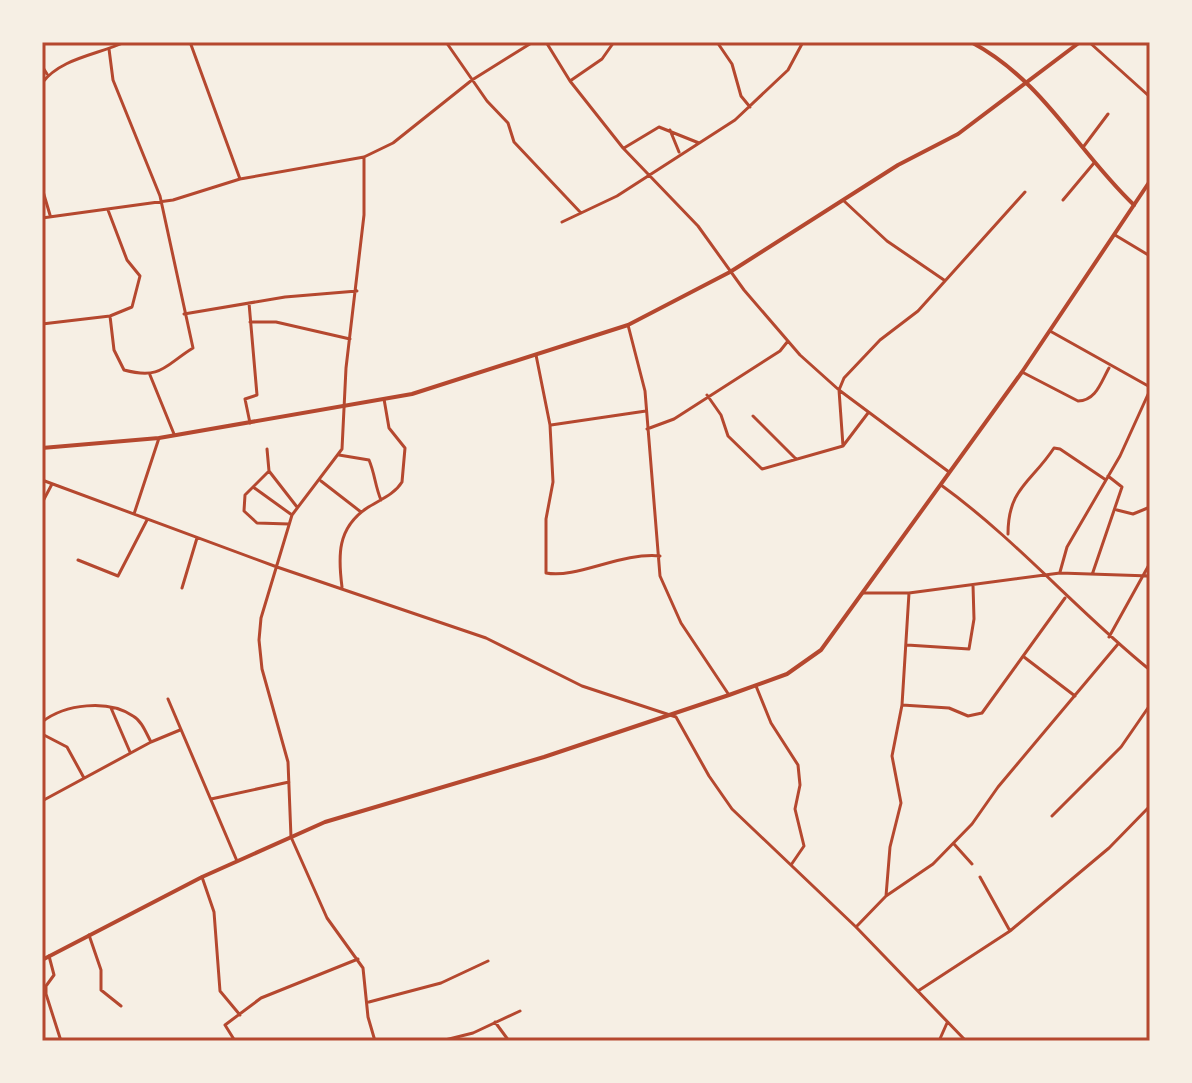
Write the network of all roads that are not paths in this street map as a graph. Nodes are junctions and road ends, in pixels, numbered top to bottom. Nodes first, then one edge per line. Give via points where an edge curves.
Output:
1 (125, 42) edge
2 (190, 42) edge
3 (446, 42) edge
4 (533, 42) edge
5 (546, 42) edge
6 (614, 42) edge
7 (717, 42) edge
8 (803, 42) edge
9 (971, 42) edge
10 (1080, 42) edge
11 (1089, 42) edge
12 (109, 49) junction
13 (42, 66) edge
14 (47, 74) junction
15 (472, 80) junction
16 (570, 81) junction
17 (1029, 81) junction
18 (42, 83) edge
19 (1150, 97) edge
20 (750, 107) junction
21 (1108, 114) dead end
22 (670, 130) junction
23 (699, 143) junction
24 (1084, 146) junction
25 (623, 148) junction
26 (680, 153) junction
27 (364, 157) junction
28 (1096, 162) junction
29 (647, 176) junction
30 (240, 179) junction
31 (1150, 181) edge
32 (42, 188) edge
33 (1025, 192) dead end
34 (1063, 200) dead end
35 (844, 201) junction
36 (161, 202) junction
37 (1134, 205) junction
38 (108, 210) junction
39 (581, 213) junction
40 (50, 215) junction
41 (42, 218) edge
42 (562, 222) dead end
43 (1115, 235) junction
44 (1150, 256) edge
45 (730, 272) junction
46 (944, 280) junction
47 (357, 291) junction
48 (249, 303) junction
49 (184, 314) junction
50 (110, 316) junction
51 (250, 322) junction
52 (42, 324) edge
53 (628, 325) junction
54 (1050, 331) junction
55 (350, 339) junction
56 (788, 341) junction
57 (536, 355) junction
58 (1109, 367) junction
59 (1022, 372) junction
60 (150, 375) junction
61 (1150, 389) edge
62 (839, 390) junction
63 (707, 395) junction
64 (384, 399) junction
65 (345, 406) junction
66 (646, 411) junction
67 (868, 413) junction
68 (753, 416) dead end
69 (250, 423) junction
70 (550, 425) junction
71 (647, 429) junction
72 (175, 436) junction
73 (159, 438) junction
74 (843, 446) junction
75 (42, 448) edge
76 (267, 449) dead end
77 (339, 455) junction
78 (796, 459) junction
79 (269, 471) junction
80 (949, 472) junction
81 (1107, 478) junction
82 (42, 480) edge
83 (321, 481) junction
84 (52, 484) junction
85 (940, 484) junction
86 (252, 487) junction
87 (381, 500) junction
88 (42, 503) edge
89 (297, 507) junction
90 (1150, 507) edge
91 (1117, 510) junction
92 (361, 512) junction
93 (134, 514) junction
94 (292, 515) junction
95 (147, 519) junction
96 (289, 524) junction
97 (1008, 536) junction
98 (197, 537) junction
99 (660, 556) junction
100 (78, 560) dead end
101 (1150, 563) edge
102 (277, 567) junction
103 (1093, 572) junction
104 (1060, 573) junction
105 (1044, 574) junction
106 (1144, 575) junction
107 (1150, 576) edge
108 (973, 585) junction
109 (182, 588) dead end
110 (342, 589) junction
111 (862, 593) junction
112 (909, 593) junction
113 (1066, 597) junction
114 (1109, 637) junction
115 (1118, 644) junction
116 (907, 645) junction
117 (1023, 656) junction
118 (1150, 670) edge
119 (756, 686) junction
120 (729, 695) junction
121 (1075, 696) junction
122 (168, 699) dead end
123 (902, 705) junction
124 (1150, 705) edge
125 (111, 708) junction
126 (670, 713) junction
127 (42, 722) edge
128 (180, 730) junction
129 (42, 734) edge
130 (151, 742) junction
131 (130, 753) junction
132 (85, 778) junction
133 (290, 782) junction
134 (211, 799) junction
135 (42, 801) edge
136 (1150, 806) edge
137 (1052, 816) dead end
138 (291, 837) junction
139 (954, 844) junction
140 (237, 861) junction
141 (972, 864) dead end
142 (791, 865) junction
143 (202, 877) junction
144 (980, 877) dead end
145 (886, 896) junction
146 (856, 927) junction
147 (1010, 931) junction
148 (89, 935) junction
149 (49, 956) junction
150 (42, 959) edge
151 (358, 959) junction
152 (488, 961) dead end
153 (918, 991) junction
154 (369, 1002) junction
155 (121, 1006) dead end
156 (520, 1011) dead end
157 (240, 1015) junction
158 (495, 1022) junction
159 (947, 1022) junction
160 (61, 1041) edge
161 (235, 1041) edge
162 (375, 1041) edge
163 (441, 1041) edge
164 (449, 1041) edge
165 (509, 1041) edge
166 (939, 1041) edge
167 (966, 1041) edge

1 - 12 street
2 - 30 street
3 - 15 street
4 - 15 street
5 - 16 street
6 - 16 street via 602,59
7 - 20 street
8 - 20 street via 788,70
9 - 17 main road
10 - 17 main road
11 - 19 street
12 - 14 street
12 - 36 street via 113,80
13 - 14 street
14 - 18 street
15 - 27 street via 393,143
15 - 39 street via 508,123 514,142
16 - 25 street
17 - 24 main road
17 - 35 main road via 958,134
20 - 23 street
21 - 24 street
22 - 23 street
22 - 25 street via 653,129
22 - 26 street
23 - 26 street
24 - 28 main road
25 - 29 street
26 - 29 street
27 - 30 street
27 - 47 street
28 - 34 street
28 - 37 main road
29 - 39 street
29 - 45 street via 698,226
30 - 36 street
31 - 37 main road
32 - 40 street
33 - 46 street
35 - 45 main road
35 - 46 street via 887,241
36 - 38 street
36 - 49 street
37 - 43 main road
38 - 40 street
38 - 50 street via 140,282 132,307
39 - 42 street
40 - 41 street
43 - 44 street
43 - 54 main road
45 - 53 main road
45 - 56 street
46 - 62 street via 918,311 880,340
47 - 48 street
47 - 55 street
48 - 49 street
48 - 51 street
49 - 60 street via 193,348 170,368
50 - 52 street
50 - 60 street via 121,367
51 - 55 street via 276,322
51 - 69 street via 257,395 245,399
53 - 57 main road
53 - 66 street
54 - 58 street
54 - 59 main road
55 - 65 street
56 - 62 street
56 - 63 street
57 - 64 main road
57 - 70 street
58 - 59 street via 1085,401
58 - 61 street
59 - 80 main road
60 - 72 street
61 - 81 street
62 - 67 street
62 - 74 street
63 - 71 street via 674,419
63 - 78 street via 728,436 760,468
64 - 65 main road
64 - 87 street via 389,428 405,448 406,465 400,487
65 - 69 main road
65 - 77 street
66 - 70 street
66 - 71 street
67 - 74 street
67 - 80 street
68 - 78 street
69 - 72 main road
70 - 99 street via 553,482 546,519 546,573
71 - 99 street
72 - 73 main road
73 - 75 main road
73 - 93 street
74 - 78 street
76 - 79 street
77 - 83 street
77 - 87 street via 369,460
79 - 86 street
79 - 89 street
80 - 85 main road
81 - 91 street via 1122,487
81 - 97 street via 1054,448 1015,494
81 - 104 street via 1067,547
82 - 84 street
83 - 89 street
83 - 92 street
84 - 88 street
84 - 93 street
85 - 97 street
85 - 111 main road
86 - 94 street
86 - 96 street via 244,499 246,517 257,523
87 - 92 street
89 - 94 street
90 - 91 street via 1133,514
91 - 103 street
92 - 110 street via 338,552
93 - 95 street
94 - 96 street
95 - 98 street
95 - 100 street via 118,576
96 - 102 street
97 - 105 street
98 - 102 street
98 - 109 street
99 - 120 street via 660,576 676,611
101 - 106 street
102 - 110 street
102 - 133 street via 259,640
103 - 104 street
103 - 106 street
104 - 105 street
105 - 108 street
105 - 113 street
106 - 107 street
106 - 114 street
108 - 112 street
108 - 116 street via 969,649
110 - 126 street via 518,652 582,686
111 - 112 street
111 - 119 main road via 817,655
112 - 116 street
113 - 114 street
113 - 117 street
114 - 115 street
115 - 118 street
115 - 121 street
116 - 123 street
117 - 121 street
117 - 123 street via 982,713
119 - 120 main road
119 - 142 street via 771,723 798,765 795,809 804,846
120 - 126 main road
121 - 139 street
122 - 128 street
123 - 145 street via 892,756 901,792 900,816 890,847
124 - 137 street via 1121,747
125 - 127 street via 65,711
125 - 130 street via 134,717
125 - 131 street
126 - 138 main road via 544,757 370,806
126 - 142 street via 732,809
128 - 130 street
128 - 134 street
129 - 132 street via 67,747
130 - 131 street
131 - 132 street
132 - 135 street
133 - 134 street
133 - 138 street
134 - 140 street
136 - 147 street via 1109,848
138 - 140 main road
138 - 151 street via 327,918
139 - 141 street
139 - 145 street
140 - 143 main road
142 - 146 street
143 - 148 main road
143 - 157 street via 214,912 220,991
144 - 147 street
145 - 146 street
146 - 153 street
147 - 153 street
148 - 149 main road
148 - 155 street via 101,970 101,990
149 - 150 main road
149 - 160 street via 54,975 46,994
151 - 154 street
151 - 157 street via 261,998
152 - 154 street via 441,983
153 - 159 street
154 - 162 street
156 - 158 street
157 - 161 street via 225,1025
158 - 164 street
158 - 165 street
159 - 166 street
159 - 167 street
163 - 164 street

